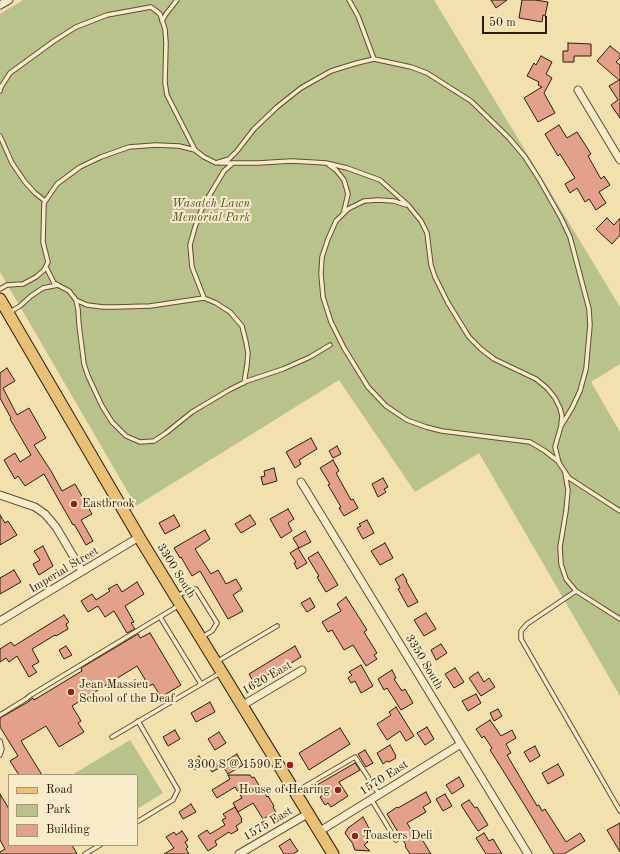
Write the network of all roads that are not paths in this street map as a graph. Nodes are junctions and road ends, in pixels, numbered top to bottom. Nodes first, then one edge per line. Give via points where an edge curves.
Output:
1 (9, 0) edge
2 (178, 0) edge
3 (349, 0) edge
4 (0, 6) edge
5 (162, 22) junction
6 (374, 59) junction
7 (578, 90) dead end
8 (0, 92) edge
9 (0, 136) edge
10 (195, 150) junction
11 (620, 160) edge
12 (216, 163) junction
13 (233, 163) junction
14 (326, 163) junction
15 (45, 201) junction
16 (408, 205) junction
17 (344, 212) junction
18 (46, 268) junction
19 (58, 285) junction
20 (0, 289) edge
21 (204, 298) junction
22 (0, 299) edge
23 (76, 300) junction
24 (8, 313) junction
25 (330, 345) dead end
26 (244, 383) junction
27 (561, 426) junction
28 (559, 463) junction
29 (564, 469) junction
30 (301, 482) dead end
31 (0, 495) edge
32 (620, 511) edge
33 (139, 537) junction
34 (82, 572) junction
35 (576, 591) junction
36 (179, 600) junction
37 (160, 617) junction
38 (620, 619) edge
39 (0, 621) edge
40 (277, 626) dead end
41 (201, 637) junction
42 (219, 667) junction
43 (302, 670) dead end
44 (201, 684) junction
45 (243, 705) junction
46 (0, 715) edge
47 (138, 722) junction
48 (112, 737) dead end
49 (0, 741) edge
50 (460, 744) junction
51 (0, 755) edge
52 (296, 792) junction
53 (379, 794) junction
54 (371, 799) junction
55 (620, 811) edge
56 (309, 813) junction
57 (138, 821) edge
58 (320, 831) junction
59 (396, 840) dead end
60 (98, 846) edge
61 (85, 854) edge
62 (239, 854) edge
63 (333, 854) edge
64 (528, 854) edge

1 - 4 street
2 - 5 lane
3 - 6 lane via 358,16
5 - 8 lane via 160,14 151,7 107,15 76,27 10,73
5 - 10 lane via 166,43 167,95
6 - 12 lane via 331,71 301,88 276,107 229,159
6 - 27 lane via 427,73 470,101 525,157 561,218 570,237 589,309 590,325 586,368 580,391
7 - 11 street
9 - 15 lane via 12,163 25,182
10 - 12 lane
10 - 15 lane via 179,146 129,147 80,167 57,184
12 - 13 lane
13 - 14 lane
13 - 21 lane via 224,171 203,206 190,245 192,267
14 - 16 lane via 380,180
14 - 17 lane via 344,180 348,194
15 - 18 lane via 43,242 48,262
16 - 17 lane via 394,201 364,201
16 - 27 lane via 427,233 435,277 469,337 494,359 536,379 547,388 560,408
17 - 28 lane via 336,220 322,257 323,297 331,322 344,348 368,386 386,406 407,420 442,431 530,442
18 - 19 lane via 54,283
18 - 20 lane via 23,284 7,285
19 - 23 lane via 69,291
19 - 24 lane via 43,288
21 - 23 lane via 115,308 87,305
21 - 26 lane via 230,312 242,326 248,353
22 - 24 main road, 3300 South
23 - 26 lane via 84,364 88,376 112,422 126,436 140,442 154,441 192,412
24 - 33 main road, 3300 South
25 - 26 lane via 310,357
27 - 28 lane via 555,447
28 - 29 lane
29 - 32 lane via 569,478
29 - 35 lane via 568,490 560,547 561,564 566,578
30 - 50 street, 3350 South
31 - 34 street via 35,507 45,514 56,527
33 - 34 street, Imperial Street
33 - 36 main road, 3300 South
34 - 39 street, Imperial Street
35 - 38 lane
35 - 55 lane via 527,624 521,631 521,639
36 - 37 lane
36 - 41 main road, 3300 South
36 - 41 lane via 187,591 196,589 216,623 212,631
37 - 44 lane
37 - 46 lane
40 - 42 lane
41 - 42 main road, 3300 South
42 - 44 lane
42 - 45 main road, 3300 South
43 - 45 street, 1620 East
44 - 47 lane
45 - 52 main road, 3300 South
47 - 48 lane
47 - 57 lane via 178,790 173,800
49 - 51 lane
50 - 53 street, 1570 East
50 - 64 street, 3350 South
52 - 53 lane via 355,757
52 - 56 main road, 3300 South
53 - 54 street, 1570 East
54 - 58 street, 1570 East
54 - 59 lane
56 - 58 main road, 3300 South
56 - 62 street, 1575 East
58 - 63 main road, 3300 South
60 - 61 lane

